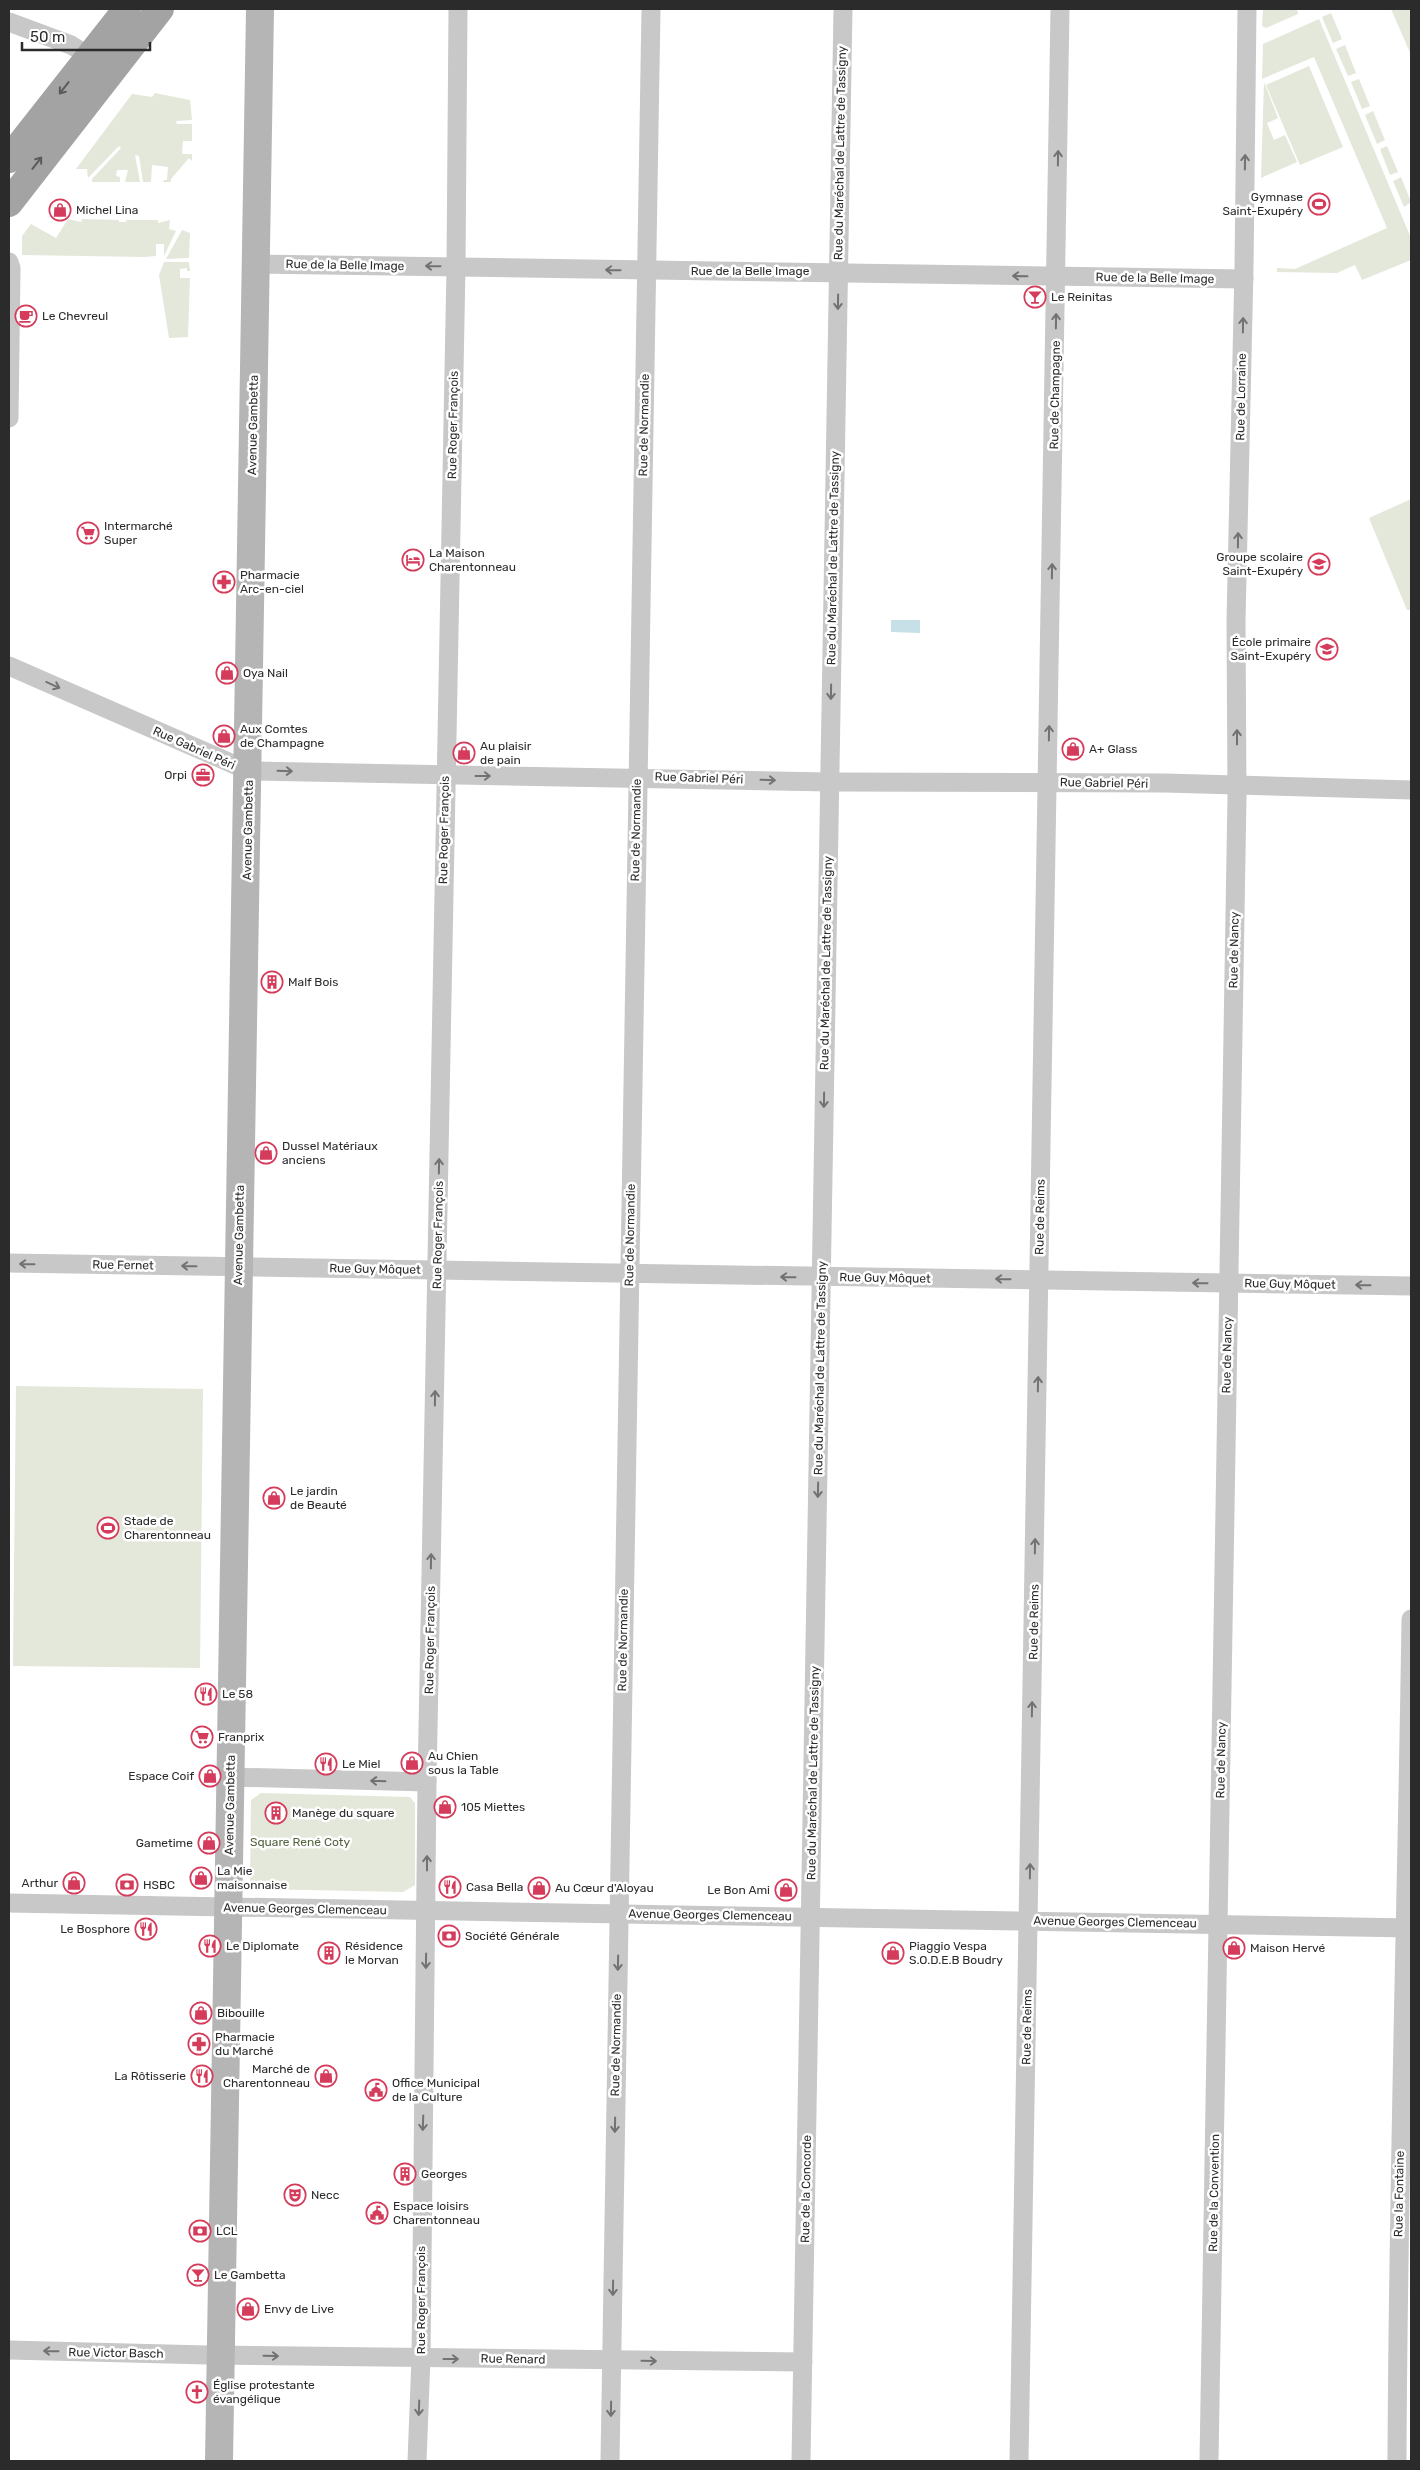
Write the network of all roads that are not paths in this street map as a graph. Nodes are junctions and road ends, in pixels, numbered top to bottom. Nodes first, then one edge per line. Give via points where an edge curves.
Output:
1 (127, 9) edge
2 (160, 9) edge
3 (260, 9) edge
4 (458, 9) edge
5 (651, 9) edge
6 (843, 9) edge
7 (1060, 9) edge
8 (1247, 9) edge
9 (9, 22) edge
10 (97, 67) junction
11 (9, 159) edge
12 (9, 203) edge
13 (9, 262) edge
14 (256, 264) junction
15 (456, 267) junction
16 (646, 270) junction
17 (838, 271) junction
18 (1057, 277) junction
19 (1244, 279) junction
20 (9, 418) edge
21 (9, 666) edge
22 (249, 771) junction
23 (445, 775) junction
24 (637, 776) junction
25 (829, 782) junction
26 (1048, 782) junction
27 (1236, 786) junction
28 (1411, 790) edge
29 (9, 1263) edge
30 (238, 1266) junction
31 (437, 1270) junction
32 (629, 1273) junction
33 (821, 1278) junction
34 (1039, 1280) junction
35 (1228, 1283) junction
36 (1411, 1286) edge
37 (1411, 1619) edge
38 (230, 1777) junction
39 (427, 1782) junction
40 (9, 1903) edge
41 (229, 1907) junction
42 (427, 1912) junction
43 (618, 1914) junction
44 (810, 1916) junction
45 (1029, 1920) junction
46 (1218, 1924) junction
47 (1409, 1928) edge
48 (1405, 2124) edge
49 (1404, 2314) edge
50 (9, 2350) edge
51 (222, 2355) junction
52 (421, 2358) junction
53 (612, 2360) junction
54 (803, 2362) junction
55 (219, 2461) edge
56 (417, 2461) edge
57 (610, 2461) edge
58 (801, 2461) edge
59 (1019, 2461) edge
60 (1209, 2461) edge
61 (1397, 2461) edge

1 - 10 main road
2 - 10 main road
3 - 14 street, Avenue Gambetta
4 - 15 street, Rue Roger François
5 - 16 street, Rue de Normandie
6 - 17 street, Rue du Maréchal de Lattre de Tassigny
18 -> 7 street, Rue de Champagne
19 -> 8 street, Rue de Lorraine
9 - 10 street via 71,45
10 -> 11 main road
12 -> 10 main road
13 - 20 street
15 -> 14 street, Rue de la Belle Image
14 - 22 street, Avenue Gambetta
16 -> 15 street, Rue de la Belle Image
15 - 23 street, Rue Roger François
16 - 17 street, Rue de la Belle Image
16 - 24 street, Rue de Normandie
18 -> 17 street, Rue de la Belle Image
17 -> 25 street, Rue du Maréchal de Lattre de Tassigny
18 - 19 street, Rue de la Belle Image
26 -> 18 street, Rue de Champagne
27 -> 19 street, Rue de Lorraine via 1236,621
21 -> 22 street, Rue Gabriel Péri
22 -> 23 street, Rue Gabriel Péri
22 - 30 street, Avenue Gambetta
23 -> 24 street, Rue Gabriel Péri
31 -> 23 street, Rue Roger François
24 -> 25 street, Rue Gabriel Péri
24 - 32 street, Rue de Normandie
25 - 26 street, Rue Gabriel Péri
25 -> 33 street, Rue du Maréchal de Lattre de Tassigny
26 - 27 street, Rue Gabriel Péri
26 - 34 street, Rue de Reims
27 - 28 street, Rue Gabriel Péri
27 - 35 street, Rue de Nancy
30 -> 29 street, Rue Fernet
30 - 31 street, Rue Guy Môquet
30 - 38 street, Avenue Gambetta
31 - 32 street, Rue Guy Môquet
39 -> 31 street, Rue Roger François
33 -> 32 street, Rue Guy Môquet
32 - 43 street, Rue de Normandie
34 -> 33 street, Rue Guy Môquet
33 -> 44 street, Rue du Maréchal de Lattre de Tassigny
35 -> 34 street, Rue Guy Môquet
45 -> 34 street, Rue de Reims
36 -> 35 street, Rue Guy Môquet
35 - 46 street, Rue de Nancy
37 - 47 street, Rue la Fontaine
39 -> 38 street
38 - 41 street, Avenue Gambetta
42 -> 39 street, Rue Roger François
40 - 41 street, Avenue Georges Clemenceau
41 - 42 street, Avenue Georges Clemenceau
41 - 51 street, Avenue Gambetta
42 - 43 street, Avenue Georges Clemenceau
42 -> 52 street, Rue Roger François
43 - 44 street, Avenue Georges Clemenceau
43 -> 53 street, Rue de Normandie
44 - 45 street, Avenue Georges Clemenceau
44 - 54 street, Rue de la Concorde
45 - 46 street, Avenue Georges Clemenceau
45 - 59 street, Rue de Reims
46 - 47 street, Avenue Georges Clemenceau
46 - 60 street, Rue de la Convention
47 - 48 street, Rue la Fontaine
48 - 49 street, Rue la Fontaine
49 - 61 street, Rue la Fontaine
51 -> 50 street, Rue Victor Basch
51 -> 52 street, Rue Renard
51 - 55 street, Avenue Gambetta
52 -> 53 street, Rue Renard
52 -> 56 street, Rue Roger François
53 -> 54 street, Rue Renard
53 -> 57 street, Rue de Normandie
54 - 58 street, Rue de la Concorde

